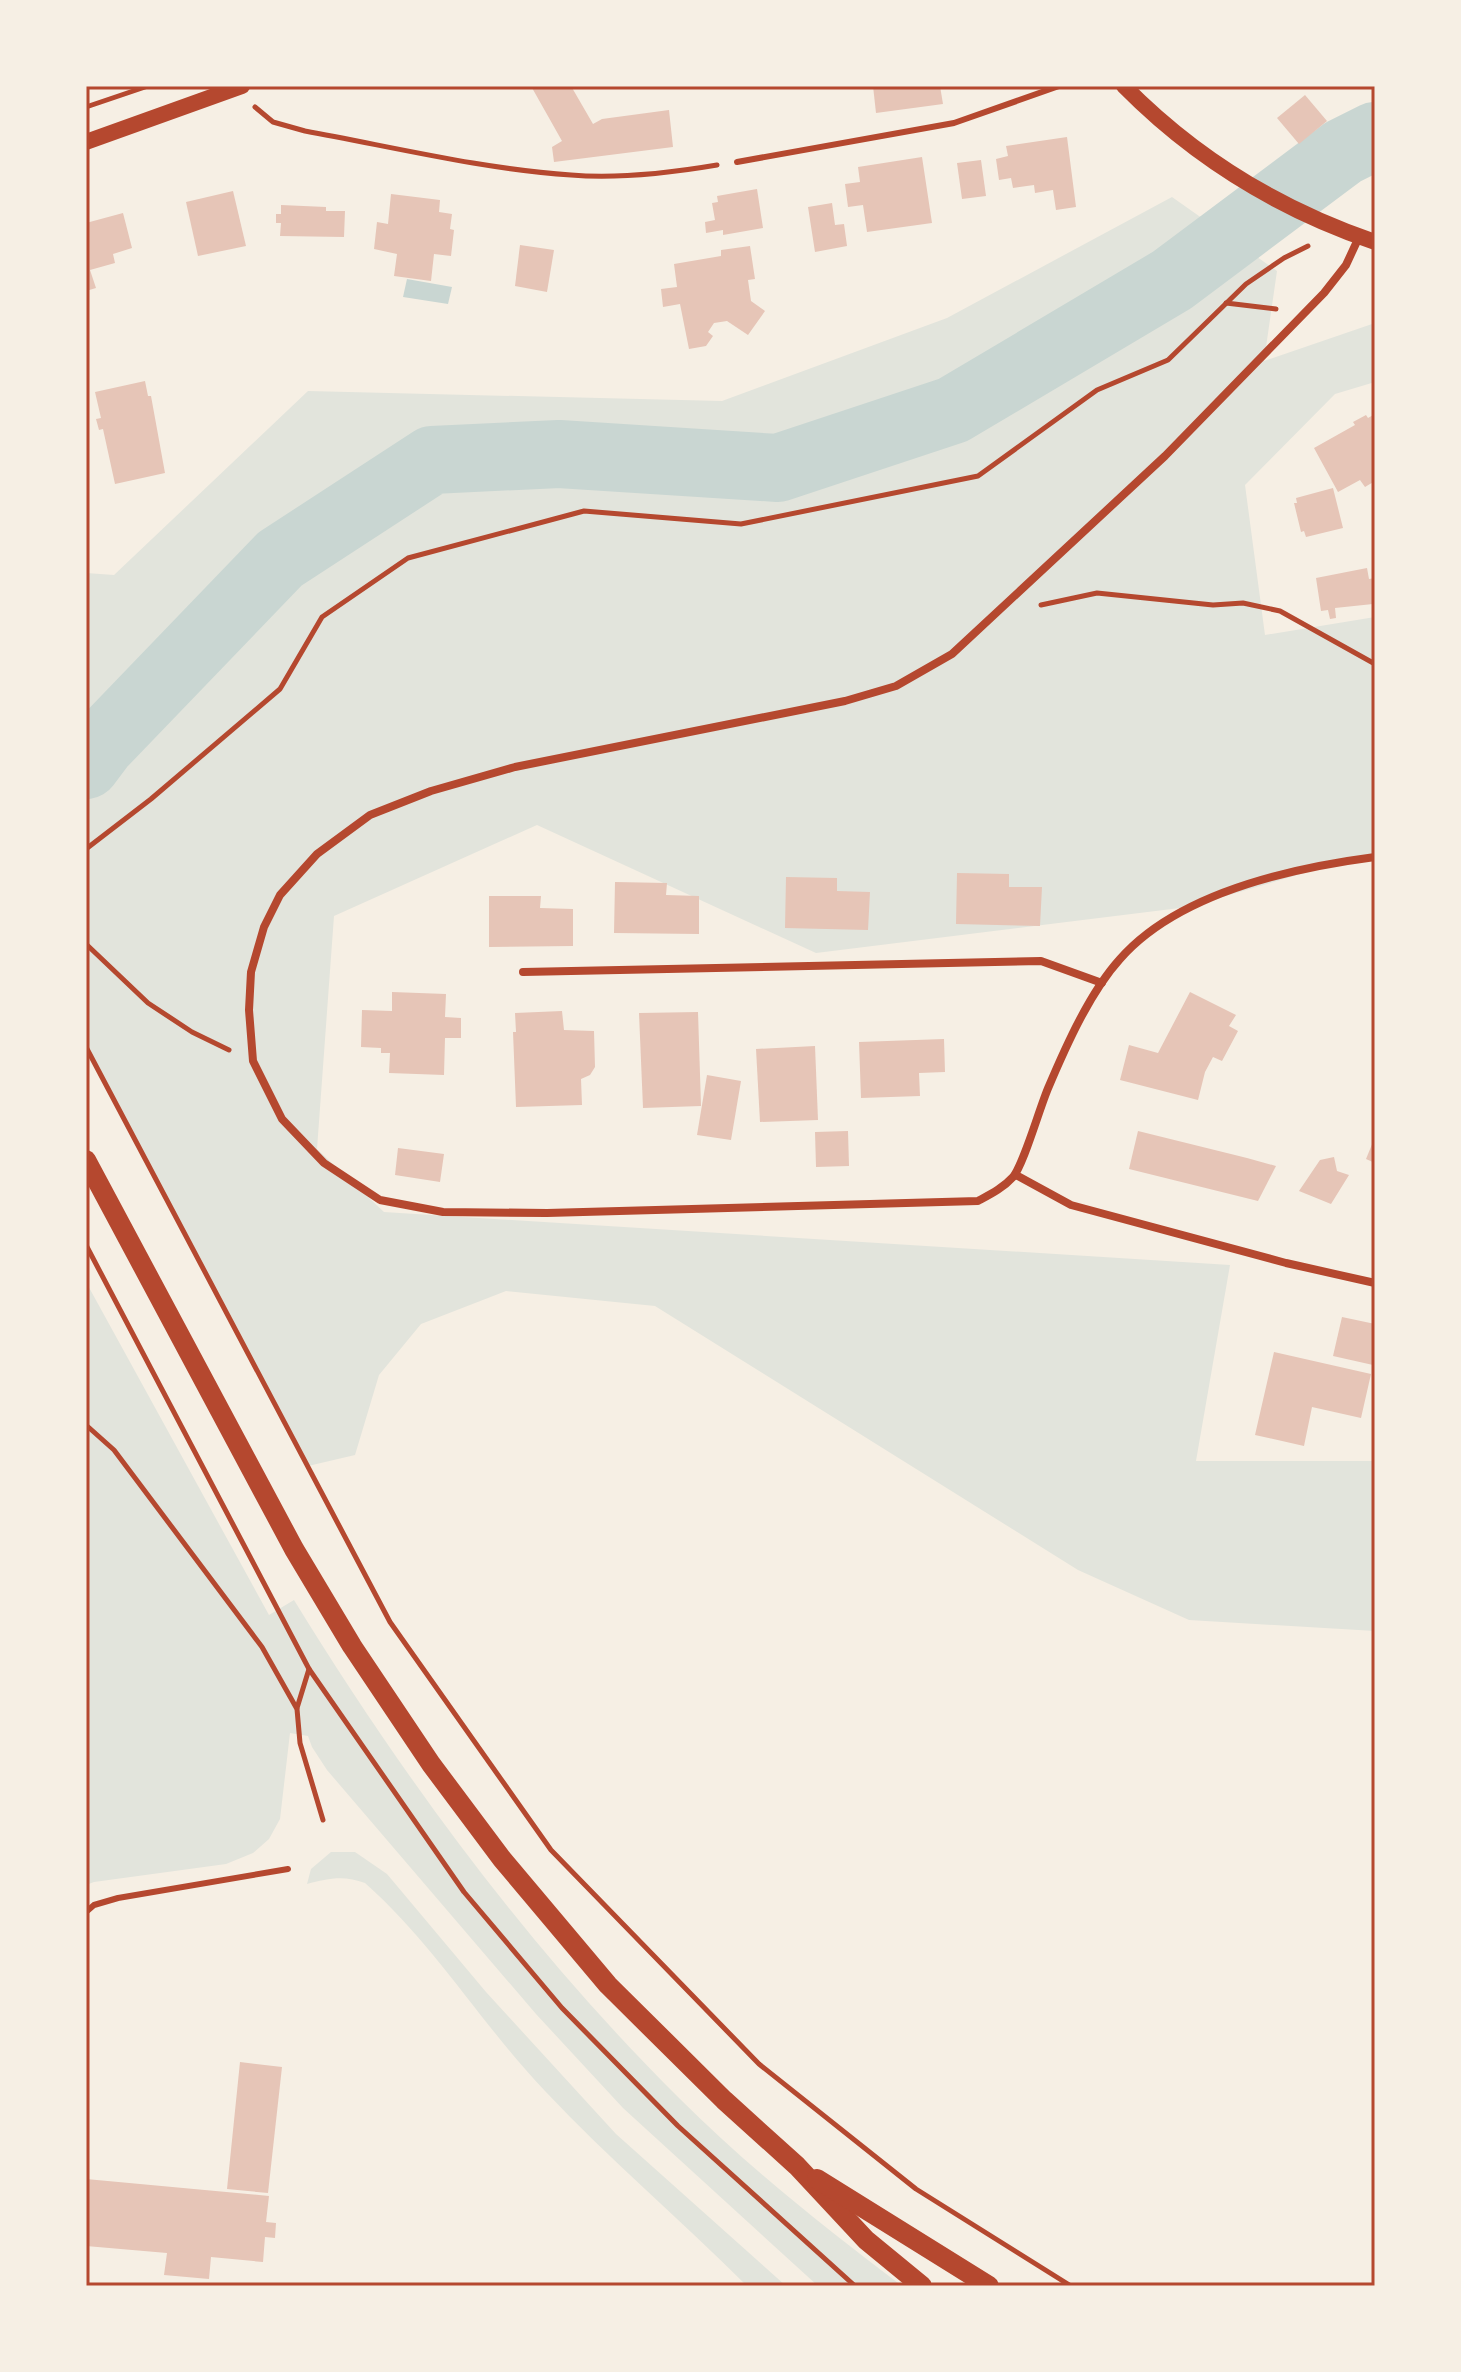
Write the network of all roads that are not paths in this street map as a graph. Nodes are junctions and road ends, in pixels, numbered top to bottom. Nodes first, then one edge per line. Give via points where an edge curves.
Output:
1 (1059, 86) edge
2 (1124, 86) edge
3 (241, 87) edge
4 (86, 142) edge
5 (737, 162) road end
6 (1367, 239) edge
7 (1375, 857) edge
8 (523, 972) dead end
9 (1102, 983) junction
10 (86, 1160) edge
11 (1016, 1175) junction
12 (1375, 1283) edge
13 (288, 1869) dead end
14 (86, 1912) edge
15 (797, 2166) junction
16 (922, 2286) edge
17 (989, 2286) edge

1 - 5 lane via 954,123
2 - 6 main road via 1194,150 1275,201
3 - 4 main road
6 - 11 street via 1304,313 1165,456 952,654 896,686 845,701 515,767 370,815 317,854 280,895 264,927 251,972 253,1061 282,1119 324,1163 380,1200 443,1212 547,1213 978,1201
7 - 9 street via 1263,881 1188,907 1151,930
8 - 9 street via 1041,961
9 - 11 street via 1049,1086
10 - 15 main road via 294,1549 431,1764 608,1985
11 - 12 street via 1071,1205
13 - 14 lane via 118,1898
15 - 16 main road via 866,2240
15 - 17 main road

